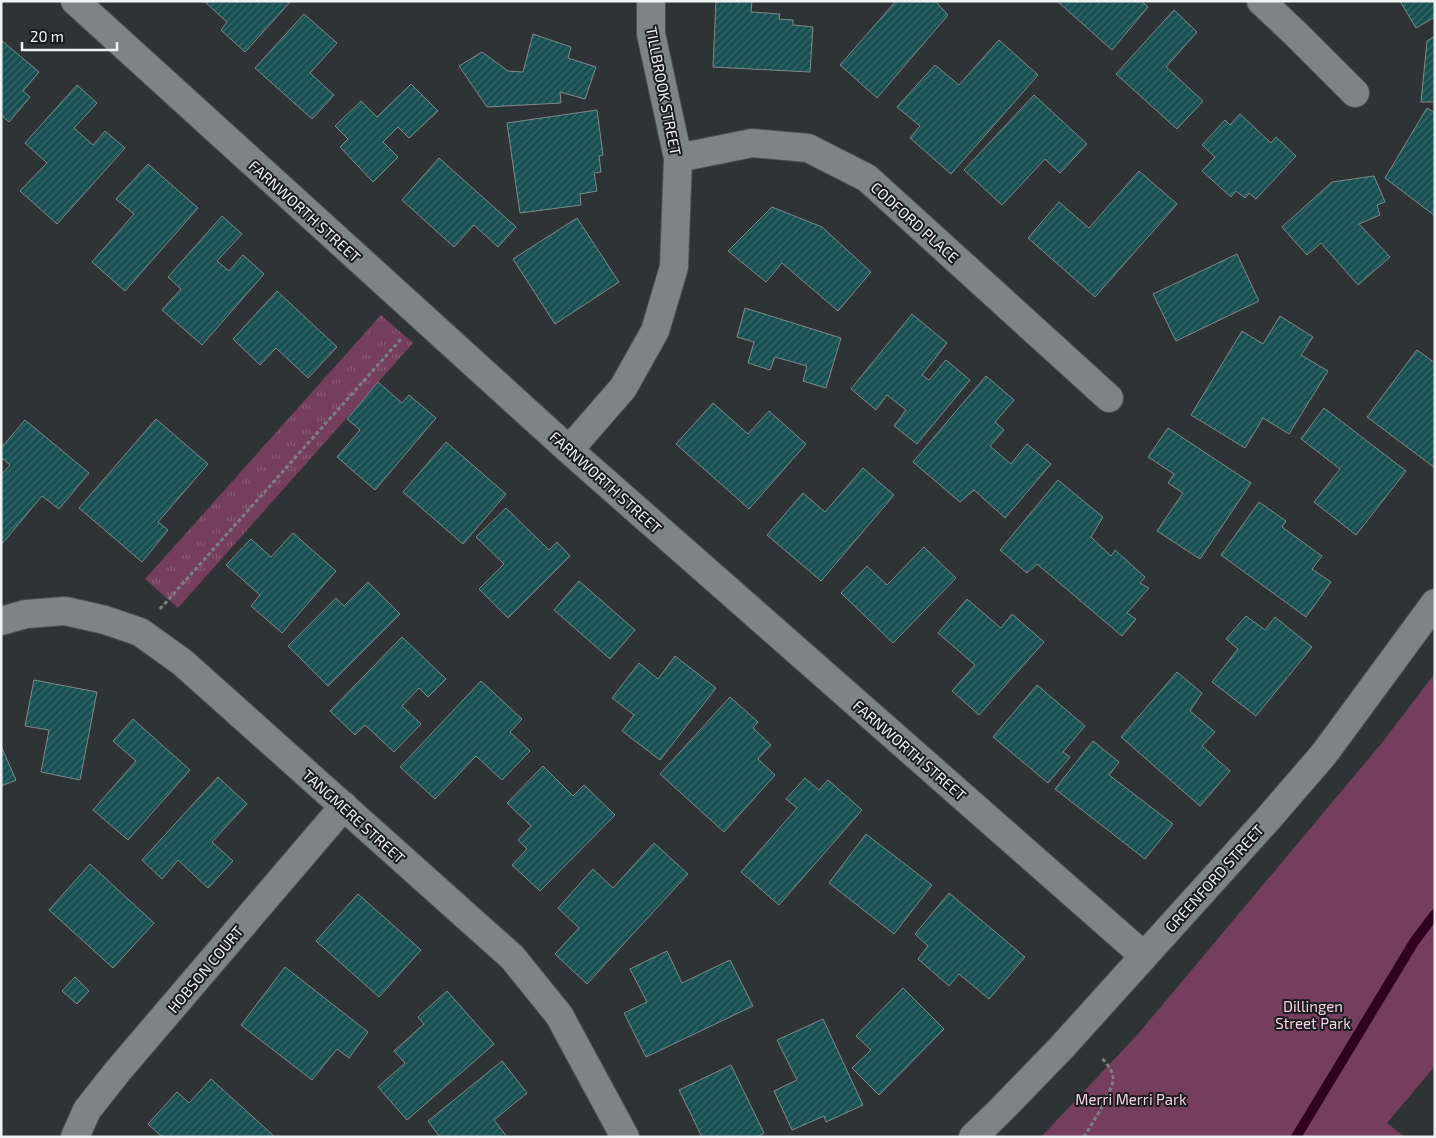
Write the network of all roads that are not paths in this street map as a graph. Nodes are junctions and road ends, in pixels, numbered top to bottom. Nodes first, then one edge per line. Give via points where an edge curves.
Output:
1 (74, 1) edge
2 (651, 1) edge
3 (1260, 1) edge
4 (1355, 92) dead end
5 (678, 158) junction
6 (1109, 398) dead end
7 (569, 450) junction
8 (1435, 603) edge
9 (1, 620) edge
10 (344, 806) junction
11 (1144, 956) junction
12 (75, 1137) edge
13 (625, 1137) edge
14 (973, 1137) edge

1 - 7 street, FARNWORTH STREET
2 - 5 street, TILLBROOK STREET via 651,34
3 - 4 street
5 - 6 street, CODFORD PLACE via 752,143 808,148 867,178
5 - 7 street, TILLBROOK STREET via 674,266 655,331 623,388
7 - 11 street, FARNWORTH STREET
8 - 11 street, GREENFORD STREET via 1324,754
9 - 10 street, TANGMERE STREET via 65,611 140,632 182,662
10 - 12 street, HOBSON COURT via 117,1072 87,1110
10 - 13 street, TANGMERE STREET via 512,957 559,1015
11 - 14 street, GREENFORD STREET via 1062,1047

